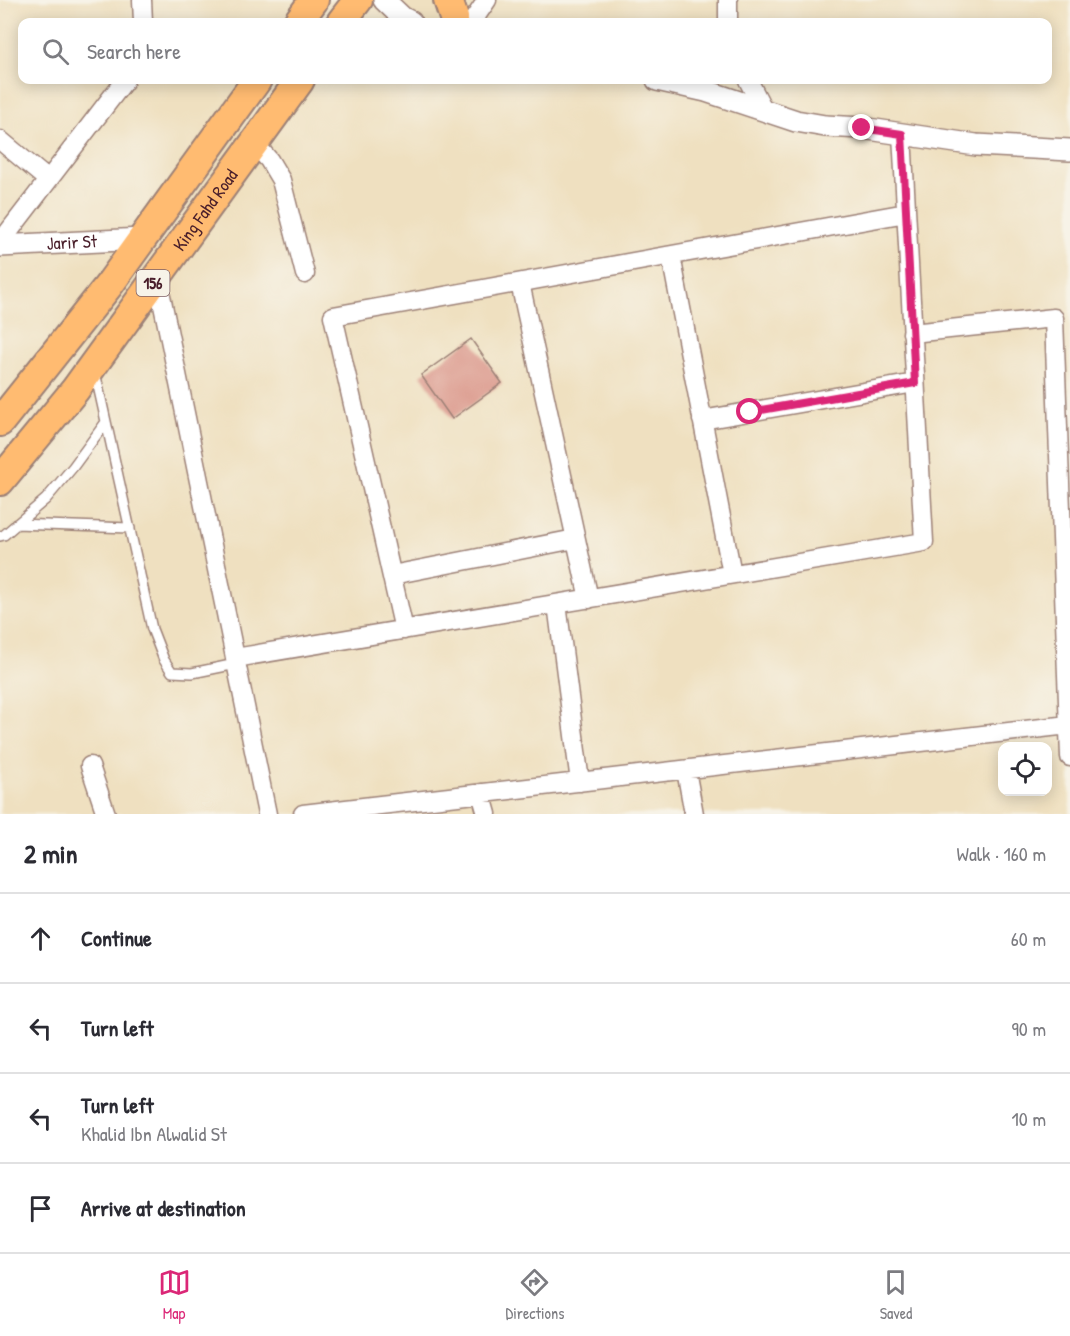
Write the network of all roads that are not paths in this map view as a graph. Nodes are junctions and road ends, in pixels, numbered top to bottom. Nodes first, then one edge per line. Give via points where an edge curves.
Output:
1 (142, 0) edge
2 (293, 0) edge
3 (314, 0) edge
4 (358, 0) edge
5 (384, 0) edge
6 (432, 0) edge
7 (487, 0) edge
8 (728, 0) edge
9 (458, 16) edge
10 (143, 18) edge
11 (290, 18) edge
12 (301, 18) edge
13 (344, 18) edge
14 (403, 18) edge
15 (728, 18) edge
16 (122, 84) edge
17 (254, 84) edge
18 (297, 84) edge
19 (673, 84) edge
20 (720, 84) edge
21 (750, 84) edge
22 (764, 111) junction
23 (902, 134) junction
24 (0, 140) edge
25 (254, 143) junction
26 (1070, 150) edge
27 (48, 180) junction
28 (906, 213) junction
29 (142, 239) junction
30 (0, 244) edge
31 (671, 256) junction
32 (305, 274) dead end
33 (157, 276) junction
34 (520, 283) junction
35 (1062, 318) edge
36 (912, 333) junction
37 (93, 364) junction
38 (915, 383) junction
39 (702, 420) junction
40 (0, 422) edge
41 (106, 422) junction
42 (0, 481) edge
43 (16, 524) junction
44 (130, 528) junction
45 (0, 536) edge
46 (575, 539) junction
47 (732, 574) junction
48 (392, 575) junction
49 (588, 598) junction
50 (557, 604) junction
51 (404, 630) junction
52 (235, 661) junction
53 (1068, 664) edge
54 (1068, 725) junction
55 (1070, 757) edge
56 (90, 766) dead end
57 (686, 770) junction
58 (580, 782) junction
59 (481, 793) junction
60 (105, 814) edge
61 (267, 814) edge
62 (303, 814) edge
63 (487, 814) edge
64 (694, 814) edge

1 - 10 street
2 - 11 highway
3 - 12 highway
4 - 13 highway
5 - 14 street
6 - 9 street
7 - 9 street
8 - 15 street
16 - 27 street
17 - 29 highway, King Fahd Road / 156
18 - 25 highway, King Fahd Road / 156
19 - 22 street
20 - 22 street
21 - 22 street
22 - 23 street via 825,126
23 - 26 street via 976,145
23 - 28 street
24 - 27 street
25 - 32 street via 281,180
25 - 33 highway, King Fahd Road / 156
27 - 30 street
28 - 31 street
28 - 36 street
29 - 30 street, Jarir St
29 - 40 highway, King Fahd Road / 156
31 - 34 street
31 - 39 street
33 - 37 highway, King Fahd Road / 156
33 - 52 street
34 - 46 street
34 - 48 street via 333,316
35 - 36 street
35 - 53 street
36 - 38 street
37 - 41 lane
37 - 42 highway, King Fahd Road / 156
38 - 39 street
38 - 47 street via 924,542
39 - 47 street
41 - 43 lane via 46,499
41 - 44 lane
43 - 44 lane
43 - 45 lane
44 - 52 lane via 152,629 172,672 192,674
46 - 48 street
46 - 49 street
47 - 49 street
48 - 51 street
49 - 50 street
50 - 51 street
50 - 58 street
51 - 52 street
52 - 61 street
53 - 54 street
54 - 55 street
54 - 57 street
56 - 60 street
57 - 58 street
57 - 64 street
58 - 59 street
59 - 62 street
59 - 63 street

